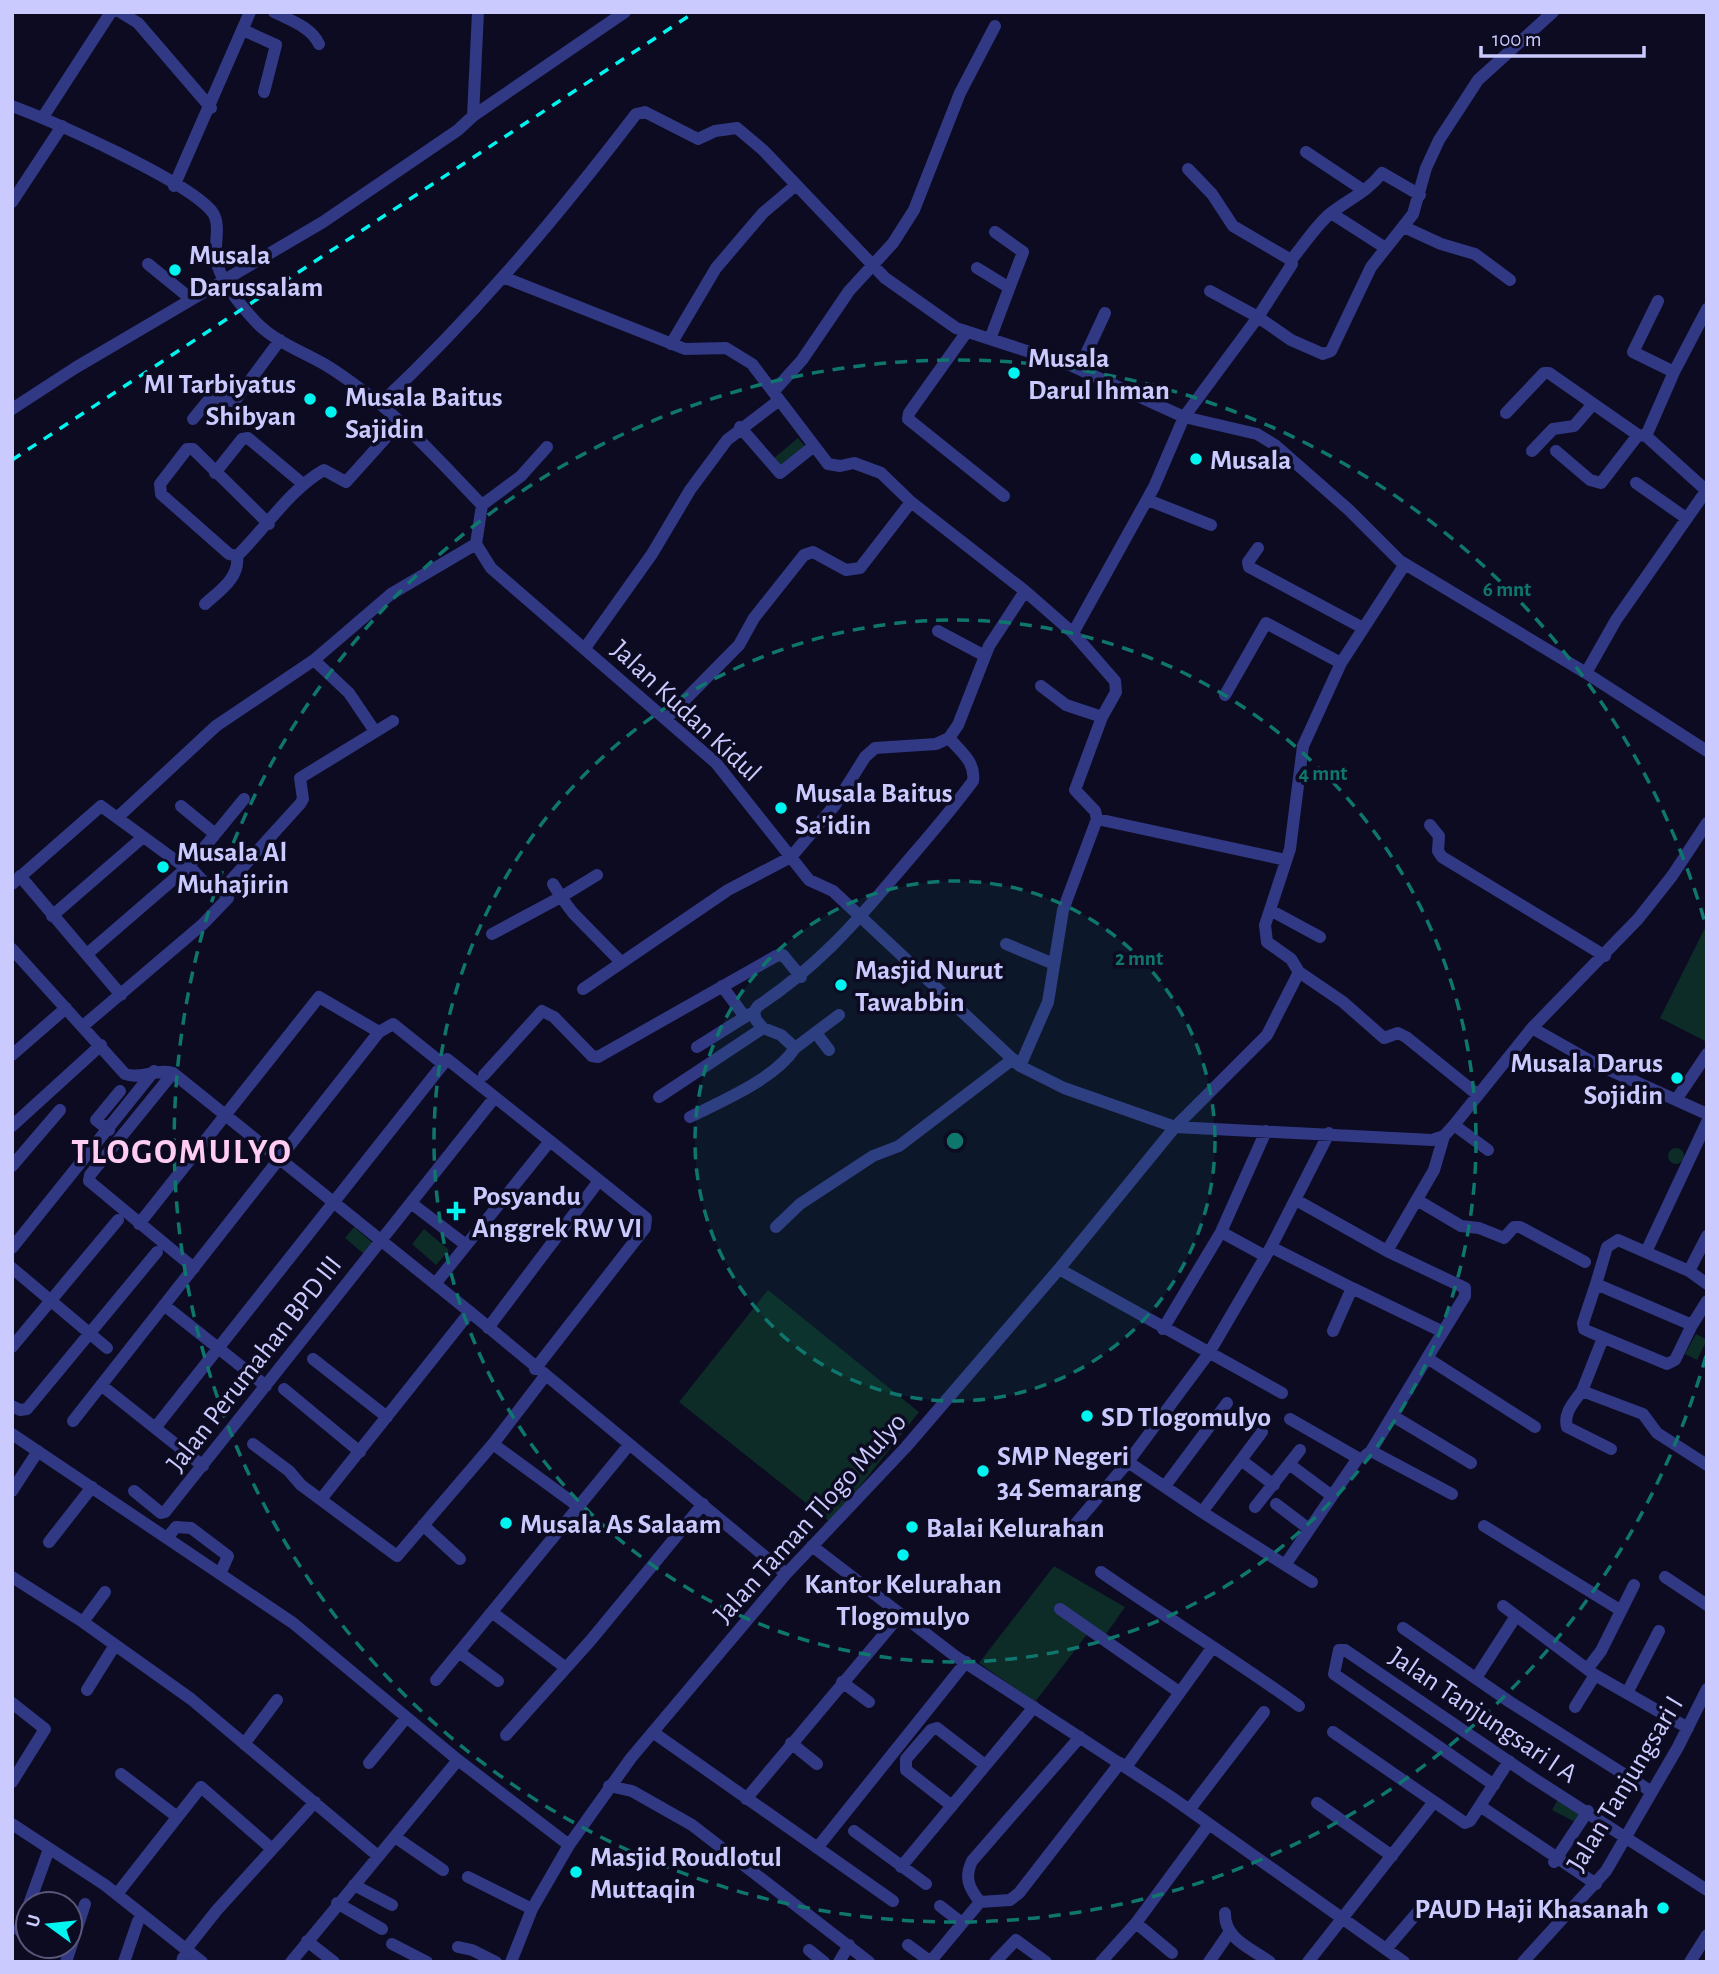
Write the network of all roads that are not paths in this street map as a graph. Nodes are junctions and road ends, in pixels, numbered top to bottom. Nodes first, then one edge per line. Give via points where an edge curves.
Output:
1 (111, 12) edge
2 (120, 12) edge
3 (250, 12) edge
4 (274, 12) edge
5 (478, 12) edge
6 (625, 12) edge
7 (1552, 12) edge
8 (995, 26) dead end
9 (243, 30) junction
10 (319, 44) dead end
11 (264, 92) dead end
12 (12, 106) edge
13 (211, 107) junction
14 (473, 116) junction
15 (43, 117) junction
16 (62, 126) junction
17 (1306, 152) dead end
18 (1188, 169) dead end
19 (174, 186) junction
20 (796, 186) junction
21 (1363, 190) junction
22 (1420, 195) junction
23 (12, 202) edge
24 (1331, 214) junction
25 (1404, 227) junction
26 (995, 232) dead end
27 (1384, 247) junction
28 (1291, 260) junction
29 (148, 264) dead end
30 (872, 264) junction
31 (977, 268) dead end
32 (503, 277) junction
33 (223, 279) junction
34 (1510, 280) dead end
35 (1008, 287) junction
36 (1210, 291) dead end
37 (191, 299) junction
38 (1658, 302) dead end
39 (1707, 309) edge
40 (1105, 313) dead end
41 (1258, 317) junction
42 (966, 333) junction
43 (990, 338) junction
44 (279, 340) junction
45 (671, 344) junction
46 (1079, 369) junction
47 (1674, 372) junction
48 (776, 396) junction
49 (380, 404) junction
50 (1593, 404) junction
51 (12, 409) edge
52 (1506, 413) dead end
53 (1184, 416) junction
54 (193, 419) dead end
55 (400, 422) junction
56 (740, 427) junction
57 (1642, 435) junction
58 (814, 446) junction
59 (547, 447) dead end
60 (1531, 452) dead end
61 (1556, 452) dead end
62 (215, 473) junction
63 (1636, 483) dead end
64 (303, 484) junction
65 (1706, 491) edge
66 (1004, 496) dead end
67 (1147, 500) junction
68 (911, 502) junction
69 (482, 505) junction
70 (1686, 518) junction
71 (269, 524) junction
72 (1212, 525) dead end
73 (476, 544) junction
74 (1258, 548) dead end
75 (237, 556) junction
76 (1405, 564) junction
77 (1026, 592) junction
78 (205, 604) dead end
79 (1363, 628) junction
80 (938, 631) dead end
81 (1073, 634) junction
82 (585, 648) junction
83 (985, 656) junction
84 (314, 660) junction
85 (1341, 663) junction
86 (1586, 673) junction
87 (1041, 686) dead end
88 (1225, 695) dead end
89 (1102, 717) junction
90 (666, 719) junction
91 (393, 721) dead end
92 (374, 730) junction
93 (948, 738) junction
94 (1707, 751) edge
95 (244, 799) dead end
96 (181, 806) dead end
97 (118, 817) junction
98 (1097, 819) junction
99 (1707, 823) edge
100 (1430, 825) dead end
101 (215, 834) junction
102 (142, 838) junction
103 (791, 857) junction
104 (1286, 860) junction
105 (187, 867) junction
106 (597, 876) dead end
107 (16, 880) edge
108 (554, 884) dead end
109 (225, 894) junction
110 (561, 897) junction
111 (1270, 910) junction
112 (52, 916) junction
113 (861, 918) junction
114 (492, 934) dead end
115 (1320, 937) dead end
116 (1006, 944) dead end
117 (12, 949) edge
118 (87, 954) junction
119 (1605, 956) junction
120 (620, 961) junction
121 (1054, 964) junction
122 (1298, 972) junction
123 (801, 977) junction
124 (722, 986) junction
125 (583, 989) dead end
126 (121, 995) junction
127 (66, 1008) junction
128 (749, 1014) junction
129 (839, 1016) dead end
130 (83, 1026) junction
131 (763, 1028) junction
132 (1532, 1028) junction
133 (379, 1032) junction
134 (816, 1033) junction
135 (100, 1045) junction
136 (697, 1047) dead end
137 (15, 1048) edge
138 (795, 1048) junction
139 (828, 1050) dead end
140 (1707, 1054) edge
141 (1016, 1062) junction
142 (443, 1064) junction
143 (155, 1071) junction
144 (173, 1073) junction
145 (484, 1075) dead end
146 (120, 1091) dead end
147 (1478, 1095) junction
148 (495, 1097) junction
149 (659, 1097) dead end
150 (1676, 1100) junction
151 (60, 1110) dead end
152 (226, 1114) junction
153 (1707, 1114) edge
154 (690, 1117) dead end
155 (1707, 1122) edge
156 (1454, 1125) junction
157 (12, 1126) edge
158 (1175, 1127) junction
159 (109, 1130) junction
160 (1266, 1131) junction
161 (1329, 1133) junction
162 (1444, 1136) junction
163 (552, 1143) junction
164 (1488, 1150) dead end
165 (279, 1160) junction
166 (12, 1166) edge
167 (598, 1182) junction
168 (1296, 1200) junction
169 (1417, 1200) junction
170 (333, 1203) junction
171 (411, 1203) junction
172 (118, 1220) dead end
173 (139, 1224) junction
174 (776, 1227) dead end
175 (1221, 1232) junction
176 (1707, 1236) edge
177 (381, 1241) junction
178 (466, 1245) junction
179 (12, 1248) edge
180 (1387, 1251) junction
181 (157, 1252) dead end
182 (1268, 1252) junction
183 (1646, 1252) junction
184 (1586, 1262) dead end
185 (12, 1268) edge
186 (194, 1268) junction
187 (1059, 1269) junction
188 (1689, 1271) junction
189 (435, 1284) junction
190 (1596, 1284) junction
191 (1707, 1284) edge
192 (1352, 1288) junction
193 (51, 1300) junction
194 (1707, 1302) edge
195 (164, 1305) junction
196 (470, 1312) junction
197 (1692, 1325) junction
198 (488, 1328) junction
199 (1163, 1329) junction
200 (1333, 1331) dead end
201 (1441, 1331) junction
202 (89, 1333) junction
203 (1604, 1338) junction
204 (12, 1347) edge
205 (107, 1348) dead end
206 (218, 1348) junction
207 (1209, 1353) junction
208 (1427, 1358) junction
209 (313, 1359) dead end
210 (540, 1373) junction
211 (101, 1385) junction
212 (266, 1386) junction
213 (284, 1389) dead end
214 (1582, 1391) junction
215 (1282, 1393) dead end
216 (1227, 1403) dead end
217 (12, 1406) edge
218 (1393, 1416) junction
219 (387, 1417) junction
220 (1290, 1419) dead end
221 (73, 1421) dead end
222 (1535, 1427) dead end
223 (155, 1428) junction
224 (1262, 1432) dead end
225 (12, 1434) edge
226 (253, 1444) dead end
227 (493, 1444) junction
228 (629, 1445) junction
229 (1611, 1449) dead end
230 (1300, 1450) dead end
231 (38, 1451) junction
232 (1371, 1451) junction
233 (360, 1452) junction
234 (1358, 1458) junction
235 (1241, 1460) junction
236 (1128, 1462) junction
237 (1471, 1463) dead end
238 (1289, 1464) junction
239 (1707, 1465) edge
240 (203, 1466) junction
241 (1275, 1485) junction
242 (1165, 1486) junction
243 (92, 1487) junction
244 (13, 1490) edge
245 (134, 1492) dead end
246 (1452, 1494) dead end
247 (1332, 1496) junction
248 (322, 1498) junction
249 (703, 1504) junction
250 (1276, 1504) dead end
251 (579, 1507) junction
252 (1255, 1507) dead end
253 (1202, 1512) junction
254 (423, 1525) junction
255 (1483, 1526) dead end
256 (1309, 1529) junction
257 (170, 1534) junction
258 (1067, 1534) dead end
259 (49, 1542) dead end
260 (812, 1546) junction
261 (460, 1559) dead end
262 (1285, 1565) junction
263 (223, 1569) junction
264 (1101, 1572) dead end
265 (786, 1574) junction
266 (12, 1577) edge
267 (1665, 1577) dead end
268 (1312, 1582) dead end
269 (1634, 1585) dead end
270 (105, 1592) dead end
271 (1707, 1605) edge
272 (1503, 1606) dead end
273 (1059, 1609) dead end
274 (1620, 1611) junction
275 (493, 1613) junction
276 (901, 1614) junction
277 (1516, 1616) junction
278 (83, 1622) junction
279 (1404, 1628) dead end
280 (1659, 1630) dead end
281 (115, 1645) junction
282 (1212, 1648) junction
283 (460, 1653) junction
284 (966, 1662) junction
285 (566, 1668) junction
286 (1591, 1671) junction
287 (1476, 1678) junction
288 (436, 1680) dead end
289 (498, 1681) dead end
290 (842, 1682) junction
291 (88, 1689) dead end
292 (1707, 1689) edge
293 (1180, 1692) junction
294 (1627, 1693) junction
295 (276, 1700) dead end
296 (869, 1702) dead end
297 (12, 1703) edge
298 (1299, 1706) dead end
299 (1034, 1707) junction
300 (1575, 1707) dead end
301 (1264, 1712) dead end
302 (406, 1718) junction
303 (1688, 1728) junction
304 (1334, 1732) dead end
305 (654, 1733) junction
306 (506, 1735) dead end
307 (1080, 1737) junction
308 (791, 1743) junction
309 (244, 1744) junction
310 (458, 1760) junction
311 (1509, 1762) junction
312 (369, 1763) dead end
313 (817, 1764) dead end
314 (985, 1765) junction
315 (1123, 1765) junction
316 (121, 1774) dead end
317 (12, 1782) edge
318 (1494, 1785) junction
319 (609, 1786) junction
320 (1652, 1792) junction
321 (746, 1798) junction
322 (315, 1802) junction
323 (1317, 1803) dead end
324 (1433, 1803) junction
325 (952, 1806) junction
326 (1479, 1807) junction
327 (1189, 1810) junction
328 (1588, 1811) junction
329 (176, 1816) junction
330 (12, 1824) edge
331 (1209, 1824) junction
332 (854, 1831) dead end
333 (1625, 1835) junction
334 (395, 1837) junction
335 (569, 1845) junction
336 (817, 1848) junction
337 (49, 1849) junction
338 (272, 1849) junction
339 (378, 1856) junction
340 (1392, 1856) junction
341 (1555, 1859) junction
342 (901, 1867) junction
343 (443, 1870) dead end
344 (468, 1877) dead end
345 (926, 1884) dead end
346 (354, 1885) junction
347 (1594, 1886) junction
348 (34, 1890) edge
349 (1707, 1890) edge
350 (117, 1894) junction
351 (893, 1900) dead end
352 (980, 1902) junction
353 (337, 1903) junction
354 (85, 1904) dead end
355 (392, 1905) dead end
356 (940, 1906) dead end
357 (1423, 1906) dead end
358 (84, 1907) edge
359 (532, 1909) junction
360 (1225, 1913) dead end
361 (1342, 1917) junction
362 (138, 1921) dead end
363 (962, 1923) junction
364 (1136, 1923) junction
365 (382, 1929) dead end
366 (1229, 1933) junction
367 (1707, 1935) edge
368 (307, 1941) junction
369 (392, 1944) dead end
370 (849, 1945) junction
371 (908, 1945) dead end
372 (458, 1947) dead end
373 (1386, 1949) junction
374 (809, 1950) dead end
375 (1172, 1953) dead end
376 (183, 1956) edge
377 (124, 1962) edge
378 (202, 1962) edge
379 (291, 1962) edge
380 (334, 1962) edge
381 (426, 1962) edge
382 (496, 1962) edge
383 (512, 1962) edge
384 (824, 1962) edge
385 (839, 1962) edge
386 (869, 1962) edge
387 (931, 1962) edge
388 (995, 1962) edge
389 (1046, 1962) edge
390 (1101, 1962) edge
391 (1209, 1962) edge
392 (1270, 1962) edge
393 (1308, 1962) edge
394 (1404, 1962) edge
395 (1524, 1962) edge
396 (1690, 1962) edge

1 - 15 street
2 - 13 street via 138,23
3 - 9 street
4 - 10 street via 303,27
5 - 14 street
6 - 14 street
7 - 22 street via 1478,80 1439,140
8 - 30 street via 960,93 914,210 893,243
9 - 11 street via 276,45
9 - 13 street
12 - 15 street
13 - 19 street
14 - 33 street via 323,222
15 - 16 street
16 - 19 street
16 - 23 street
17 - 21 street
18 - 28 street via 1233,226
19 - 33 street via 212,212 216,261
20 - 30 street
20 - 32 street via 737,128 698,139 639,112
20 - 45 street via 763,213 716,268
21 - 22 street via 1387,173
21 - 24 street
22 - 25 street
24 - 27 street
24 - 28 street
25 - 27 street
25 - 34 street via 1475,254
26 - 35 street via 1023,252
27 - 41 street via 1327,353 1292,340
28 - 41 street
29 - 37 street
30 - 42 street via 885,278
30 - 48 street
31 - 35 street
32 - 45 street
32 - 49 street
33 - 37 street
33 - 44 street via 258,324
35 - 43 street
36 - 41 street
37 - 51 street
38 - 47 street via 1633,352
39 - 47 street
40 - 46 street
41 - 53 street
42 - 43 street
42 - 66 street via 908,419
43 - 46 street
44 - 49 street via 326,365
44 - 54 street via 237,398 211,397
45 - 48 street via 690,350 734,350 752,364
46 - 53 street
47 - 57 street
48 - 56 street
48 - 58 street
49 - 55 street
50 - 52 street via 1546,373
50 - 57 street
50 - 60 street via 1574,426 1553,429
53 - 67 street
53 - 76 street via 1247,430 1275,446
55 - 64 street via 346,482 324,470
55 - 69 street
56 - 58 street via 780,473
56 - 82 street via 690,490 652,554
57 - 61 street via 1601,483
57 - 65 street
58 - 68 street via 828,464 873,468
59 - 69 street via 521,476
62 - 64 street via 242,439 248,438
62 - 71 street
62 - 75 street via 189,448 160,484 160,494
63 - 70 street
64 - 71 street
65 - 70 street
67 - 72 street
67 - 81 street
68 - 77 street
68 - 90 street via 860,568 846,570 813,552 804,555 754,618 739,645
69 - 73 street
70 - 86 street via 1616,620
71 - 75 street
73 - 82 street, Jalan Kudan Kidul via 502,578
73 - 84 street via 391,594
74 - 79 street via 1249,567
75 - 78 street via 232,579
76 - 79 street
76 - 86 street
77 - 81 street
77 - 83 street
79 - 85 street
80 - 83 street
81 - 89 street via 1115,681 1116,692
82 - 90 street, Jalan Kudan Kidul
83 - 93 street via 958,725
84 - 92 street via 349,693
84 - 97 street via 216,726
85 - 88 street via 1266,623
85 - 104 street via 1303,746
86 - 94 street
87 - 89 street via 1066,705
89 - 98 street via 1075,790
90 - 103 street, Jalan Kudan Kidul via 729,776
91 - 92 street
92 - 109 street via 300,778 300,804
93 - 103 street via 936,744 875,748
93 - 113 street via 973,766 973,781
95 - 101 street
96 - 101 street
97 - 102 street
97 - 107 street via 101,806
98 - 104 street
98 - 121 street via 1063,910
99 - 119 street via 1672,876
100 - 119 street via 1439,836 1442,857
101 - 105 street
102 - 105 street
102 - 112 street
103 - 113 street, Jalan Kudan Kidul via 809,880 832,891
103 - 120 street via 728,890
104 - 111 street
105 - 109 street
105 - 118 street
106 - 110 street
107 - 112 street
108 - 110 street
109 - 126 street via 220,909
110 - 114 street
110 - 120 street
111 - 115 street
111 - 122 street via 1265,925 1267,942 1291,959
112 - 118 street
113 - 123 street
113 - 141 street, Jalan Kudan Kidul
116 - 121 street
117 - 127 street
118 - 126 street
119 - 132 street
120 - 125 street
121 - 141 street via 1048,1002
122 - 147 street via 1343,1002 1384,1038 1398,1033 1406,1037
122 - 158 street, Jalan Taman Tlogo Mulyo via 1267,1035
123 - 124 street via 780,955
123 - 128 street
124 - 128 street
124 - 145 street via 601,1057 592,1056 554,1017 542,1011
126 - 130 street
127 - 130 street
127 - 137 street
128 - 131 street
128 - 136 street
129 - 134 street
130 - 135 street
131 - 138 street via 781,1035
131 - 149 street
132 - 147 street
132 - 150 street via 1594,1063
133 - 142 street via 393,1024
133 - 152 street via 319,996
133 - 165 street
134 - 138 street
134 - 139 street
135 - 143 street via 130,1076
135 - 157 street
138 - 154 street via 776,1069
140 - 150 street
141 - 158 street, Jalan Kudan Kidul via 1064,1088
141 - 174 street via 898,1146 873,1156 800,1204
142 - 148 street via 451,1059
142 - 170 street, Jalan Perumahan BPD III
143 - 144 street
143 - 159 street
144 - 152 street
144 - 173 street via 90,1175 90,1185
146 - 159 street via 96,1120
147 - 156 street
148 - 163 street
148 - 171 street, Jalan Perumahan BPD III
150 - 153 street
151 - 166 street
152 - 165 street
152 - 173 street
155 - 183 street
156 - 162 street
156 - 164 street
158 - 160 street, Jalan Kudan Kidul
158 - 187 street, Jalan Taman Tlogo Mulyo
159 - 179 street
160 - 161 street, Jalan Kudan Kidul
160 - 175 street
161 - 162 street, Jalan Kudan Kidul via 1418,1141
161 - 168 street
162 - 169 street via 1434,1170
163 - 167 street
163 - 178 street
165 - 170 street
165 - 186 street
167 - 198 street
167 - 210 street via 646,1218 645,1228
168 - 180 street
168 - 182 street
169 - 180 street
169 - 184 street via 1461,1226 1479,1228 1499,1238 1520,1227
170 - 177 street
170 - 206 street, Jalan Perumahan BPD III
171 - 177 street, Jalan Perumahan BPD III
171 - 178 street
172 - 193 street
173 - 186 street
175 - 182 street
175 - 199 street
176 - 188 street
177 - 189 street
177 - 212 street, Jalan Perumahan BPD III
178 - 189 street
180 - 201 street via 1465,1288 1465,1296
181 - 202 street
182 - 192 street
182 - 207 street
183 - 188 street
183 - 190 street via 1618,1240 1607,1247
185 - 193 street
186 - 195 street
187 - 199 street
187 - 260 street, Jalan Taman Tlogo Mulyo via 906,1447
188 - 191 street
189 - 196 street
190 - 197 street
190 - 203 street via 1583,1323
192 - 200 street
192 - 201 street
193 - 202 street
193 - 204 street
194 - 197 street
195 - 206 street
195 - 211 street
196 - 198 street
196 - 219 street
197 - 203 street via 1675,1360 1667,1364
198 - 210 street
199 - 207 street
201 - 208 street
202 - 205 street
202 - 217 street via 27,1409
203 - 214 street
206 - 212 street
206 - 223 street, Jalan Perumahan BPD III
207 - 215 street
207 - 236 street
208 - 218 street
208 - 222 street
209 - 219 street
210 - 227 street
210 - 228 street
211 - 221 street
211 - 223 street
212 - 240 street, Jalan Perumahan BPD III
213 - 233 street
214 - 229 street via 1569,1409 1567,1427
214 - 239 street via 1643,1414 1657,1433
216 - 242 street
218 - 232 street
218 - 237 street
219 - 233 street
220 - 234 street
223 - 240 street
224 - 235 street
225 - 231 street
226 - 248 street
227 - 251 street
227 - 254 street
228 - 249 street
228 - 251 street
230 - 238 street
231 - 243 street
231 - 244 street
232 - 234 street
232 - 246 street
233 - 248 street
234 - 247 street
235 - 241 street
235 - 253 street
236 - 242 street
236 - 258 street
238 - 241 street
238 - 247 street
240 - 245 street, Jalan Perumahan BPD III via 166,1512
241 - 252 street
242 - 253 street
243 - 257 street
243 - 259 street
247 - 256 street
248 - 254 street via 397,1556
249 - 265 street
249 - 285 street
250 - 256 street
251 - 275 street
253 - 262 street
254 - 261 street
255 - 274 street
256 - 262 street
257 - 263 street
257 - 263 street via 181,1526 191,1528 226,1554
260 - 265 street, Jalan Taman Tlogo Mulyo
260 - 276 street
262 - 268 street
263 - 302 street
264 - 282 street
265 - 305 street, Jalan Taman Tlogo Mulyo
266 - 278 street
267 - 271 street
269 - 274 street
270 - 278 street
272 - 277 street
273 - 293 street
274 - 286 street
275 - 283 street
275 - 285 street
276 - 284 street
276 - 290 street
277 - 286 street
277 - 287 street
278 - 281 street
279 - 287 street
280 - 294 street
281 - 291 street
281 - 309 street
282 - 293 street
282 - 298 street
283 - 288 street
283 - 289 street
284 - 299 street
284 - 336 street
285 - 306 street
286 - 294 street
286 - 300 street
287 - 320 street
290 - 296 street
290 - 308 street
292 - 303 street, Jalan Tanjungsari I
293 - 315 street
294 - 303 street
295 - 309 street
297 - 317 street via 45,1729
299 - 307 street
299 - 314 street
301 - 327 street
302 - 310 street
302 - 312 street
303 - 320 street, Jalan Tanjungsari I
304 - 324 street
305 - 319 street, Jalan Taman Tlogo Mulyo
305 - 321 street
307 - 315 street
307 - 352 street via 972,1861 967,1880
308 - 313 street
308 - 321 street
309 - 322 street
310 - 334 street
310 - 335 street
311 - 318 street
311 - 318 street, Jalan Tanjungsari I A via 1339,1650 1336,1675
311 - 328 street, Jalan Tanjungsari I A
314 - 325 street
314 - 325 street via 937,1728 906,1759 906,1770
315 - 327 street
315 - 352 street via 1018,1893 1010,1900
316 - 329 street
318 - 326 street
319 - 335 street, Jalan Taman Tlogo Mulyo
319 - 370 street via 632,1791 692,1825
320 - 333 street, Jalan Tanjungsari I
321 - 336 street
322 - 338 street
322 - 339 street
323 - 340 street
324 - 326 street via 1465,1823
324 - 340 street
325 - 342 street
326 - 341 street
327 - 331 street
328 - 333 street, Jalan Tanjungsari I A
328 - 341 street
329 - 338 street via 201,1787
329 - 350 street
330 - 337 street
331 - 361 street
331 - 364 street
332 - 342 street
333 - 347 street, Jalan Tanjungsari I
333 - 349 street, Jalan Tanjungsari I A
334 - 339 street
334 - 343 street
335 - 359 street, Jalan Taman Tlogo Mulyo
336 - 351 street
337 - 348 street
337 - 350 street
338 - 376 street via 217,1909
339 - 346 street
340 - 361 street
341 - 347 street
342 - 345 street
344 - 359 street
346 - 353 street
346 - 355 street
347 - 395 street, Jalan Tanjungsari I
350 - 376 street
352 - 363 street
353 - 365 street
353 - 368 street
354 - 358 street
356 - 363 street
357 - 373 street
359 - 383 street, Jalan Taman Tlogo Mulyo
360 - 366 street
361 - 373 street
361 - 393 street
362 - 377 street
363 - 387 street
364 - 375 street
364 - 390 street
366 - 391 street
366 - 392 street
367 - 396 street
368 - 379 street
368 - 380 street
369 - 381 street
370 - 385 street
370 - 386 street
371 - 387 street
372 - 382 street
373 - 394 street
374 - 384 street
376 - 378 street
388 - 389 street via 1016,1940

